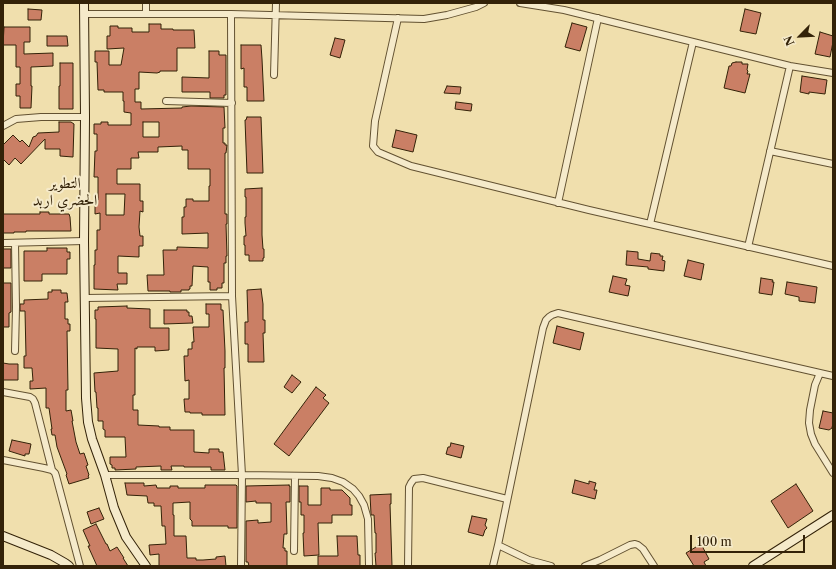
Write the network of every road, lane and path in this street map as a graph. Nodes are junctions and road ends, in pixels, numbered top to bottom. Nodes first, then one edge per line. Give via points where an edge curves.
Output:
1 (84, 3) edge
2 (146, 3) edge
3 (276, 3) edge
4 (484, 3) edge
5 (520, 3) edge
6 (84, 14) junction
7 (146, 14) junction
8 (231, 14) junction
9 (276, 15) junction
10 (398, 18) junction
11 (598, 18) junction
12 (694, 42) junction
13 (790, 66) junction
14 (833, 73) edge
15 (274, 75) dead end
16 (166, 101) dead end
17 (232, 103) junction
18 (85, 117) junction
19 (3, 126) edge
20 (770, 151) junction
21 (833, 164) edge
22 (558, 203) junction
23 (650, 224) junction
24 (84, 241) junction
25 (3, 243) edge
26 (15, 243) junction
27 (748, 247) junction
28 (833, 266) edge
29 (232, 296) junction
30 (85, 298) junction
31 (15, 351) dead end
32 (820, 373) junction
33 (833, 376) edge
34 (3, 392) edge
35 (3, 460) edge
36 (52, 470) junction
37 (833, 473) edge
38 (242, 475) junction
39 (105, 476) junction
40 (295, 476) junction
41 (507, 499) junction
42 (833, 515) edge
43 (3, 536) edge
44 (498, 545) junction
45 (294, 551) dead end
46 (69, 566) edge
47 (80, 566) edge
48 (146, 566) edge
49 (242, 566) edge
50 (369, 566) edge
51 (408, 566) edge
52 (493, 566) edge
53 (552, 566) edge
54 (585, 566) edge
55 (654, 566) edge
56 (753, 566) edge

1 - 6 street
2 - 7 street
3 - 9 street
4 - 10 street via 424,19
5 - 11 street
6 - 7 street
6 - 18 street
7 - 8 street
8 - 9 street
8 - 17 street
9 - 10 street
9 - 15 street
10 - 22 street via 375,120 373,146 378,152 411,166
11 - 12 street
11 - 22 street
12 - 13 street
12 - 23 street
13 - 14 street
13 - 20 street
16 - 17 street
17 - 29 street
18 - 19 street via 16,119
18 - 24 street
20 - 21 street
20 - 27 street
22 - 23 street
23 - 27 street
24 - 26 street
24 - 30 street
25 - 26 street
26 - 31 street
27 - 28 street
29 - 30 street
29 - 38 street
30 - 39 street via 86,398 92,439
32 - 33 street
32 - 37 street via 815,385 809,423 815,444
32 - 41 street via 558,313 552,314 543,328
34 - 36 street via 33,399
35 - 36 street
36 - 47 street via 56,476
38 - 39 street
38 - 40 street
38 - 49 street
39 - 48 street via 126,537
40 - 45 street
40 - 50 street via 332,478 343,482 359,496 368,519
41 - 44 street
41 - 51 street via 423,478 414,479 409,487
42 - 56 street
43 - 46 street via 50,555
44 - 52 street
44 - 53 street via 529,560
54 - 55 street via 635,544 643,549

